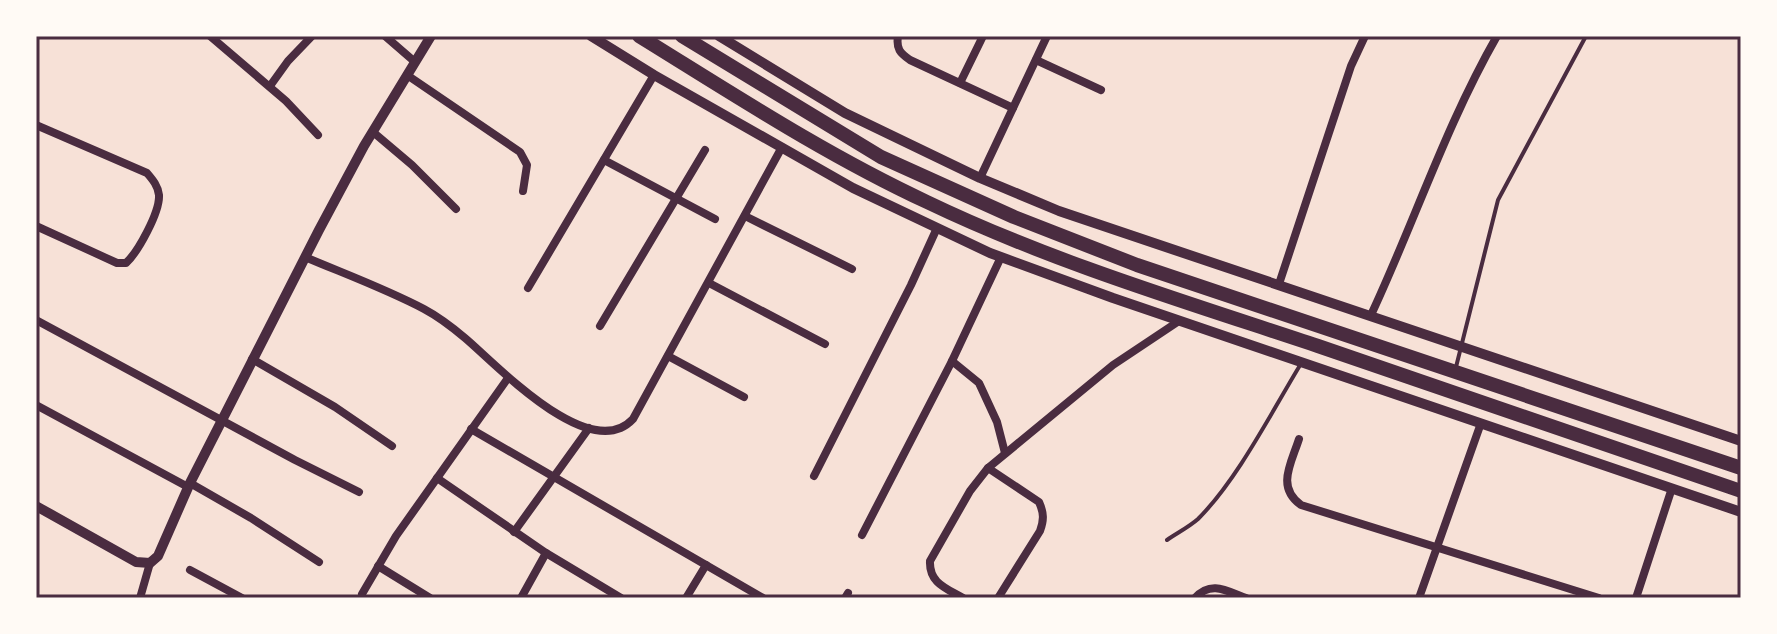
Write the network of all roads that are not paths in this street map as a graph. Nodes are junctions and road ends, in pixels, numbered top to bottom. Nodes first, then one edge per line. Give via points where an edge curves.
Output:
1 (210, 36) edge
2 (226, 36) edge
3 (312, 36) edge
4 (385, 36) edge
5 (431, 36) edge
6 (591, 36) edge
7 (639, 36) edge
8 (682, 36) edge
9 (719, 36) edge
10 (898, 36) edge
11 (983, 36) edge
12 (1047, 36) edge
13 (1365, 36) edge
14 (1497, 36) edge
15 (1586, 36) edge
16 (220, 45) junction
17 (1036, 60) junction
18 (415, 62) junction
19 (407, 75) junction
20 (654, 75) junction
21 (960, 83) junction
22 (270, 86) junction
23 (1101, 90) dead end
24 (1013, 108) junction
25 (36, 125) edge
26 (373, 132) junction
27 (318, 135) dead end
28 (782, 147) junction
29 (705, 150) dead end
30 (604, 160) junction
31 (980, 178) junction
32 (523, 191) dead end
33 (674, 198) junction
34 (456, 209) dead end
35 (745, 216) junction
36 (715, 219) dead end
37 (38, 228) edge
38 (937, 228) junction
39 (36, 240) edge
40 (305, 257) junction
41 (1001, 257) junction
42 (852, 269) dead end
43 (709, 283) junction
44 (1279, 284) junction
45 (528, 288) dead end
46 (1371, 315) junction
47 (36, 320) edge
48 (1179, 321) junction
49 (600, 326) dead end
50 (825, 344) dead end
51 (1463, 346) junction
52 (668, 356) junction
53 (252, 359) junction
54 (952, 361) junction
55 (1302, 362) junction
56 (1455, 370) junction
57 (508, 378) junction
58 (744, 397) dead end
59 (36, 405) edge
60 (222, 419) junction
61 (1481, 423) junction
62 (589, 428) junction
63 (471, 429) junction
64 (1299, 439) dead end
65 (1741, 441) edge
66 (392, 446) dead end
67 (1005, 453) junction
68 (988, 468) junction
69 (1741, 468) edge
70 (814, 476) dead end
71 (555, 477) junction
72 (437, 478) junction
73 (189, 485) junction
74 (1672, 488) junction
75 (1741, 491) edge
76 (359, 492) dead end
77 (36, 506) edge
78 (1741, 512) edge
79 (514, 532) junction
80 (862, 535) dead end
81 (1167, 540) dead end
82 (1436, 549) junction
83 (546, 553) junction
84 (319, 562) dead end
85 (150, 563) junction
86 (706, 565) junction
87 (378, 566) junction
88 (190, 570) dead end
89 (362, 594) dead end
90 (607, 594) edge
91 (140, 598) edge
92 (240, 598) edge
93 (430, 598) edge
94 (521, 598) edge
95 (621, 598) edge
96 (686, 598) edge
97 (763, 598) edge
98 (963, 598) edge
99 (998, 598) edge
100 (1195, 598) edge
101 (1246, 598) edge
102 (1419, 598) edge
103 (1599, 598) edge
104 (1636, 598) edge

1 - 16 street
2 - 16 street
3 - 22 street
4 - 18 street
5 - 18 street
6 - 20 street
7 - 75 highway via 809,141 1004,236 1136,286
8 - 56 highway via 840,134 940,185 1137,265
9 - 31 street via 845,113
10 - 21 street via 900,52
11 - 21 street
12 - 17 street
13 - 44 street
14 - 46 street via 1449,131
15 - 51 lane via 1498,200
16 - 22 street
17 - 23 street
17 - 24 street
18 - 19 street
19 - 26 street
19 - 32 street via 520,152 527,165
20 - 28 street
20 - 30 street
21 - 24 street
22 - 27 street
24 - 31 street
25 - 37 street via 147,173 159,198 150,225 126,263
26 - 34 street
26 - 40 street
28 - 35 street
28 - 38 street
29 - 33 street
30 - 33 street
30 - 45 street
31 - 44 street via 1059,211
33 - 36 street
33 - 49 street
35 - 42 street
35 - 43 street
37 - 39 street
38 - 41 street
38 - 70 street
40 - 53 street
40 - 57 street via 424,309
41 - 48 street
41 - 54 street
43 - 50 street
43 - 52 street
44 - 46 street
46 - 51 street
47 - 60 street
48 - 55 street
48 - 67 street via 1113,365
51 - 56 lane
51 - 65 street
52 - 58 street
52 - 62 street via 633,419 618,430
53 - 60 street
53 - 66 street
54 - 67 street via 979,383
54 - 80 street
55 - 61 street
55 - 81 lane via 1213,500 1197,520
56 - 69 highway
57 - 62 street via 564,418
57 - 63 street
59 - 73 street
60 - 73 street
60 - 76 street
61 - 74 street
61 - 82 street
62 - 71 street
63 - 71 street
63 - 72 street
64 - 82 street via 1288,478 1291,497 1301,505
67 - 68 street
68 - 98 street via 930,561 935,582
68 - 99 street via 1039,502 1044,520
71 - 79 street
71 - 86 street
72 - 79 street
72 - 87 street
73 - 84 street
73 - 85 street via 163,550
74 - 78 street
74 - 104 street
77 - 85 street via 136,562
79 - 83 street
82 - 102 street
82 - 103 street
83 - 90 street
83 - 94 street
85 - 91 street
86 - 96 street
86 - 97 street
87 - 89 street
87 - 93 street
88 - 92 street
90 - 95 street
100 - 101 street via 1212,587

